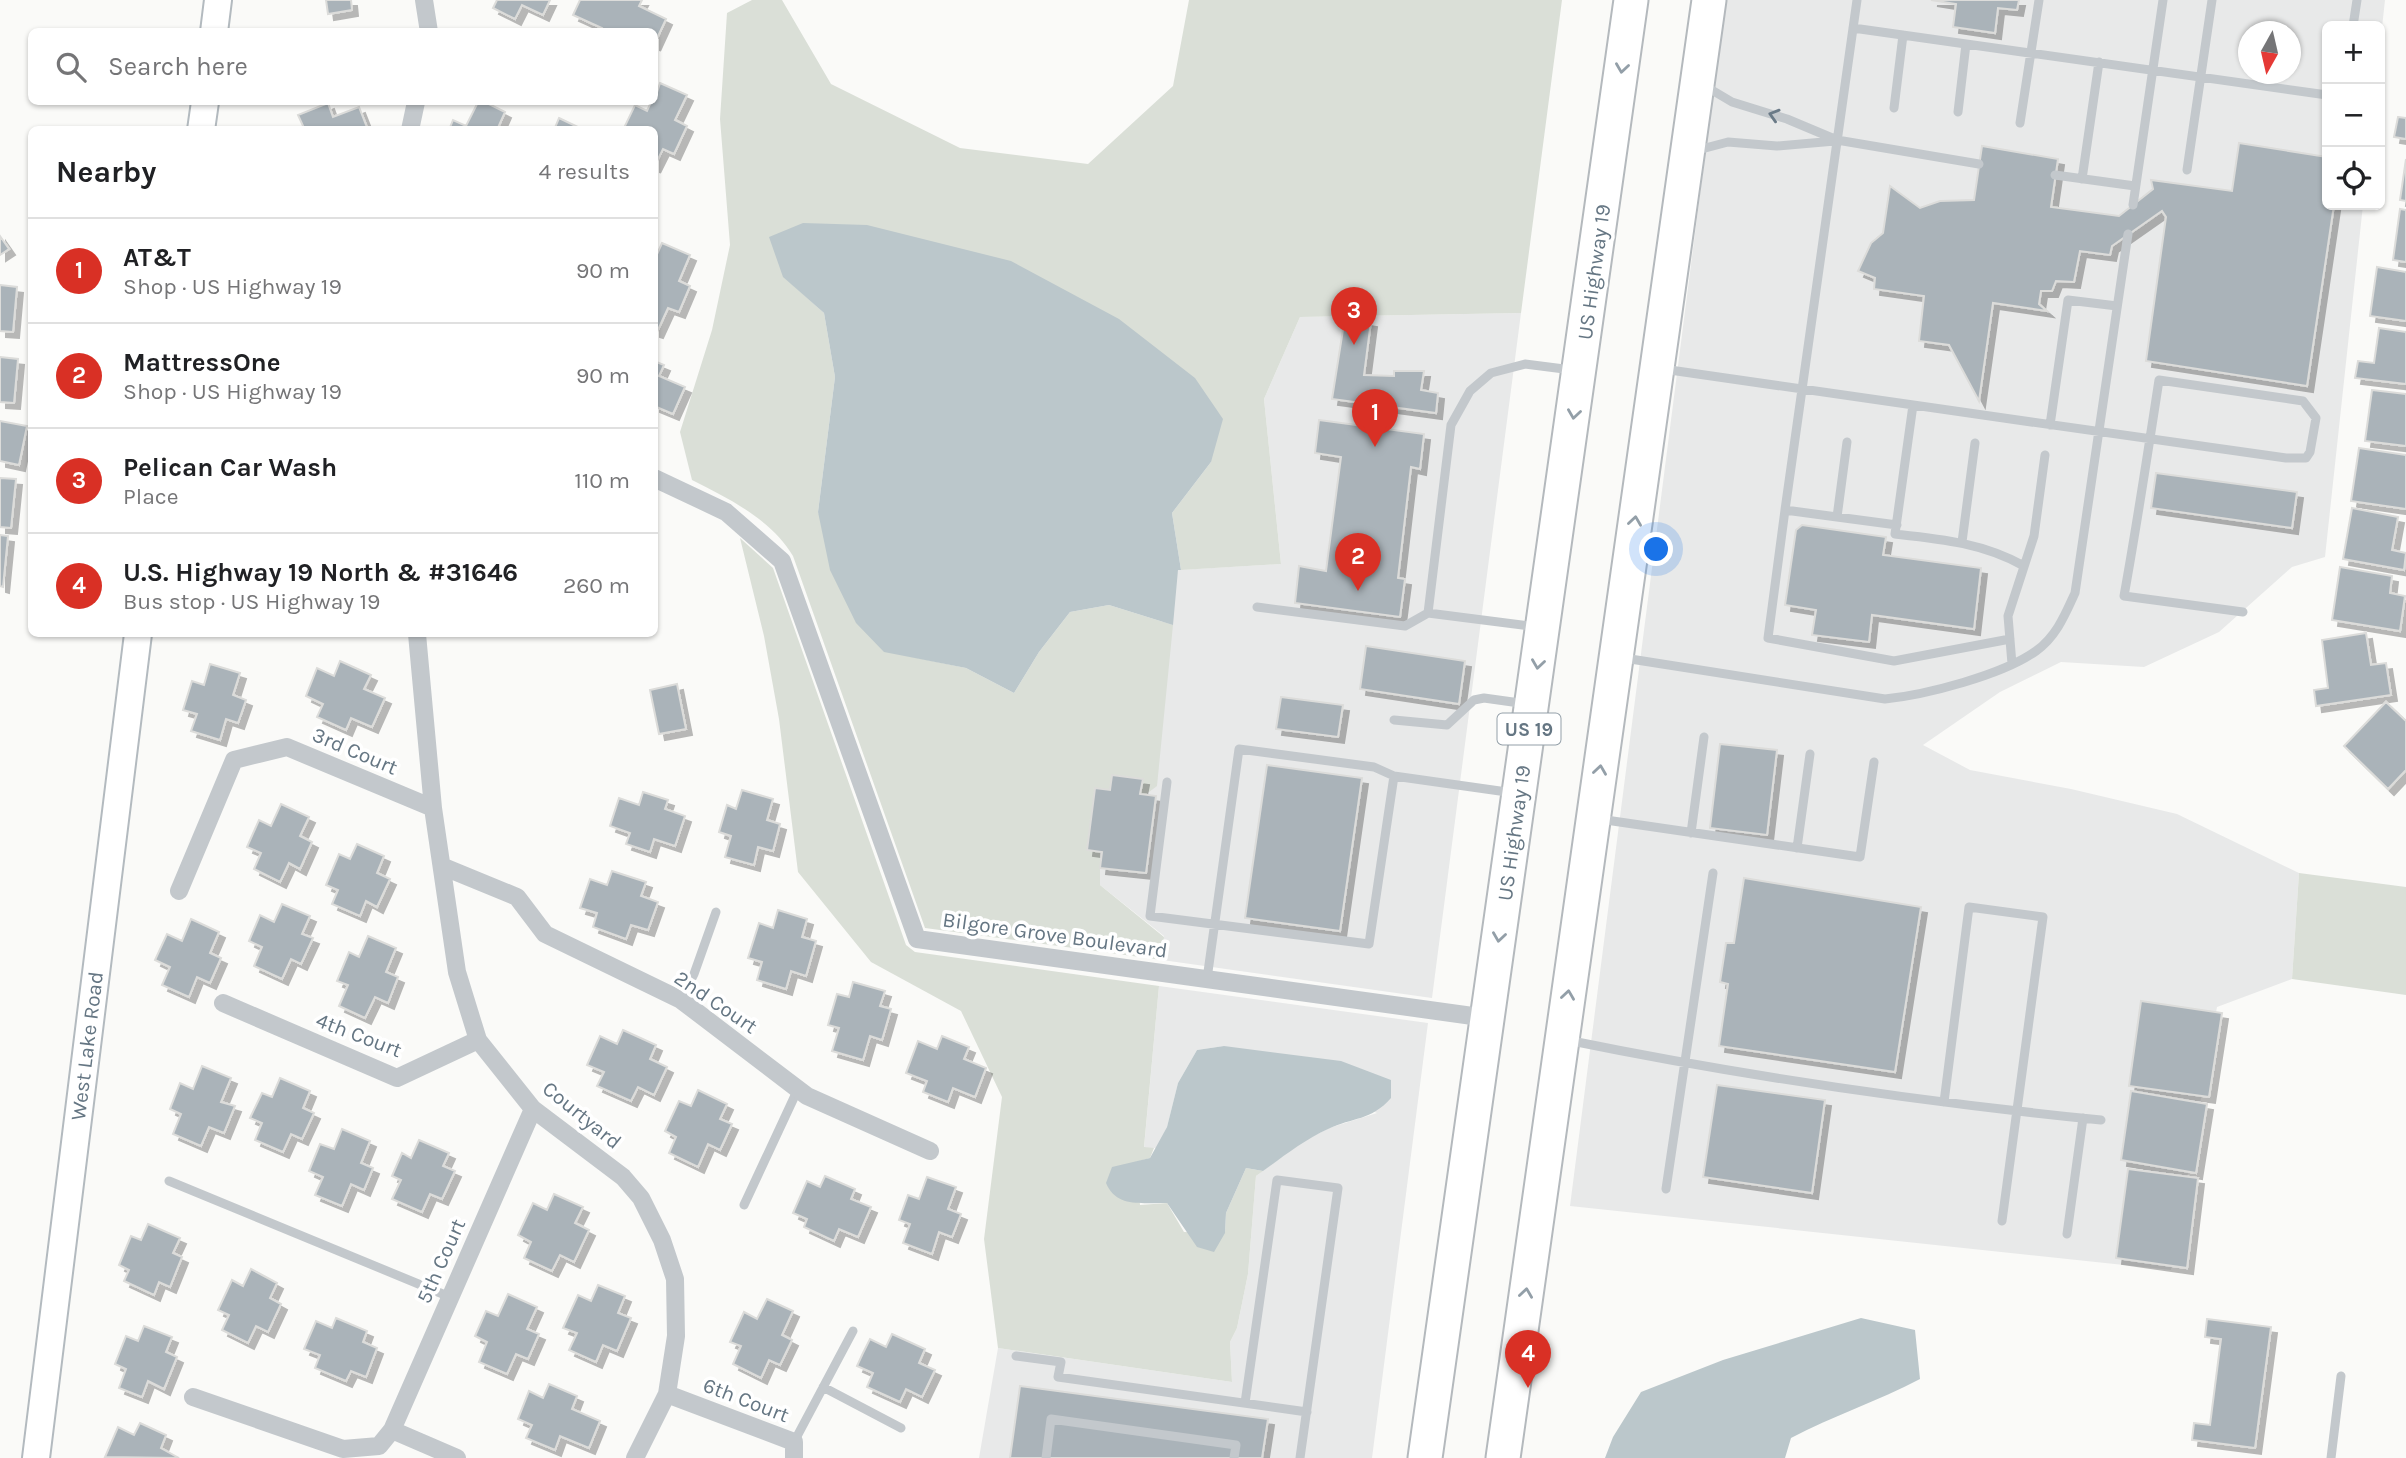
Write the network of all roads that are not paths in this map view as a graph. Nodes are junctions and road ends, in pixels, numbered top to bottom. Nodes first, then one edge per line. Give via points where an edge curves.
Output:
1 (218, 0) edge
2 (425, 0) edge
3 (1631, 0) edge
4 (1709, 0) edge
5 (1857, 0) edge
6 (2039, 0) edge
7 (2163, 0) edge
8 (2212, 0) edge
9 (2357, 0) edge
10 (2354, 21) edge
11 (214, 28) edge
12 (428, 28) edge
13 (1853, 28) junction
14 (1903, 35) junction
15 (1966, 44) junction
16 (2032, 53) junction
17 (2099, 62) junction
18 (2152, 70) junction
19 (2201, 77) junction
20 (1698, 81) junction
21 (2322, 94) edge
22 (205, 105) edge
23 (415, 105) edge
24 (1894, 108) dead end
25 (1958, 112) dead end
26 (2020, 123) dead end
27 (202, 126) edge
28 (411, 126) edge
29 (1837, 140) junction
30 (1687, 153) junction
31 (1979, 164) dead end
32 (2187, 170) dead end
33 (2055, 176) dead end
34 (2082, 179) junction
35 (2135, 186) junction
36 (2133, 205) dead end
37 (2128, 234) dead end
38 (2117, 306) junction
39 (1658, 368) junction
40 (1580, 371) junction
41 (1800, 389) junction
42 (1913, 405) junction
43 (2050, 425) junction
44 (2098, 432) junction
45 (2150, 439) junction
46 (1847, 442) dead end
47 (1975, 443) dead end
48 (2045, 455) dead end
49 (658, 480) edge
50 (1785, 510) junction
51 (1837, 517) junction
52 (1896, 525) junction
53 (1962, 542) junction
54 (2024, 566) junction
55 (1257, 607) dead end
56 (2243, 612) dead end
57 (1428, 613) junction
58 (1543, 628) junction
59 (138, 637) edge
60 (417, 637) edge
61 (2010, 639) junction
62 (1615, 656) junction
63 (2012, 664) junction
64 (1532, 705) junction
65 (1394, 720) dead end
66 (1704, 737) dead end
67 (1810, 754) dead end
68 (1874, 762) dead end
69 (1394, 776) junction
70 (1167, 782) dead end
71 (1520, 793) junction
72 (433, 807) junction
73 (1594, 818) junction
74 (1691, 833) junction
75 (1797, 848) junction
76 (444, 867) junction
77 (1713, 873) dead end
78 (180, 891) dead end
79 (716, 912) dead end
80 (1214, 926) junction
81 (1207, 979) junction
82 (681, 1000) junction
83 (223, 1003) dead end
84 (1487, 1018) junction
85 (1562, 1039) junction
86 (478, 1040) junction
87 (1684, 1063) junction
88 (798, 1089) junction
89 (1944, 1102) junction
90 (533, 1109) junction
91 (2018, 1110) junction
92 (2082, 1118) junction
93 (2101, 1120) dead end
94 (930, 1151) dead end
95 (169, 1181) dead end
96 (1666, 1189) dead end
97 (744, 1205) dead end
98 (2002, 1221) dead end
99 (2067, 1234) dead end
100 (450, 1297) junction
101 (853, 1331) dead end
102 (1016, 1356) dead end
103 (2341, 1376) dead end
104 (823, 1387) junction
105 (667, 1394) junction
106 (193, 1397) dead end
107 (1245, 1403) junction
108 (1307, 1412) junction
109 (901, 1428) dead end
110 (392, 1430) junction
111 (794, 1450) edge
112 (36, 1458) edge
113 (457, 1458) edge
114 (635, 1458) edge
115 (1046, 1458) edge
116 (1234, 1458) edge
117 (1300, 1458) edge
118 (1425, 1458) edge
119 (1503, 1458) edge
120 (2330, 1458) edge

1 - 11 street
2 - 12 street
3 -> 40 highway, US Highway 19 / US 19
4 - 20 highway
5 - 13 lane
6 - 16 lane
7 - 18 lane
8 - 19 lane
9 - 10 lane
13 - 14 lane
13 - 29 lane
14 - 15 lane
14 - 24 lane
15 - 16 lane
15 - 25 lane
16 - 17 lane
16 - 26 lane
17 - 18 lane
17 - 34 lane
18 - 19 lane
18 - 35 lane
19 - 21 lane
19 - 32 lane
29 -> 20 lane via 1731,102
20 - 30 highway
22 - 27 street
23 - 28 street
29 - 30 lane via 1777,146 1728,142
29 - 31 lane
29 - 41 lane
30 - 39 highway
33 - 34 lane
34 - 35 lane
35 - 36 lane
37 - 38 lane
38 - 43 lane via 2068,300
38 - 44 lane
39 - 41 lane
62 -> 39 highway
40 - 57 lane via 1525,364 1491,373 1470,391 1451,425
40 -> 58 highway, US Highway 19 / US 19
41 - 42 lane
41 - 50 lane
42 - 43 lane
42 - 52 lane
43 - 44 lane
44 - 45 lane
44 - 63 lane via 2075,593 2058,629 2036,651
45 - 45 lane via 2159,380 2303,401 2316,418 2306,458
45 - 56 lane via 2124,596
46 - 51 lane
47 - 53 lane
48 - 54 lane via 2034,536
49 - 81 street, Bilgore Grove Boulevard via 726,512 782,561 917,939
50 - 51 lane
50 - 61 lane via 1768,638 1894,661
51 - 52 lane
52 - 53 lane via 1895,534
53 - 54 lane
54 - 61 lane via 2008,616
55 - 57 lane via 1405,626
57 - 58 lane
58 -> 64 highway, US Highway 19 / US 19
59 - 112 street, West Lake Road
60 - 72 street, Courtyard
61 - 63 lane
62 - 63 lane via 1885,699 1919,696
73 -> 62 highway
64 - 65 lane via 1484,698 1474,700 1447,725
64 - 71 highway, US Highway 19 / US 19
66 - 74 lane
67 - 75 lane
68 - 75 lane via 1860,857
69 - 71 lane
69 - 80 lane via 1369,944
69 - 80 lane via 1374,767 1239,749
70 - 80 lane via 1150,916
71 -> 84 highway, US Highway 19 / US 19
72 - 76 street, Courtyard
72 - 78 street, 3rd Court via 287,747 234,760
73 - 74 lane
85 -> 73 highway
74 - 75 lane
76 - 82 street, 2nd Court via 517,897 545,934
76 - 86 street, Courtyard via 457,972
77 - 87 lane
79 - 82 lane
80 - 81 lane
81 - 84 street, Bilgore Grove Boulevard
82 - 88 street, 2nd Court
83 - 86 street, 4th Court via 397,1078
84 - 118 highway, US Highway 19 / US 19
85 - 87 lane
119 -> 85 highway
86 - 90 street, Courtyard
87 - 89 lane
87 - 96 lane
88 - 94 street, 2nd Court
88 - 97 lane
89 - 91 lane
89 - 91 lane via 1969,907 2043,917
90 - 100 street, 5th Court
90 - 105 street, Courtyard via 623,1177 641,1198 662,1240 675,1279 676,1336
91 - 92 lane
91 - 98 lane
92 - 93 lane
92 - 99 lane
95 - 100 lane
100 - 110 street, 5th Court
101 - 104 lane
102 - 107 lane via 1061,1362 1058,1377
103 - 120 lane
104 - 109 lane
104 - 111 lane
105 - 111 street, 6th Court
105 - 114 street, Courtyard
106 - 110 street via 344,1449 379,1446
107 - 108 lane
107 - 108 lane via 1277,1180 1338,1188
108 - 117 lane
110 - 113 street
115 - 116 lane via 1051,1419 1236,1446

